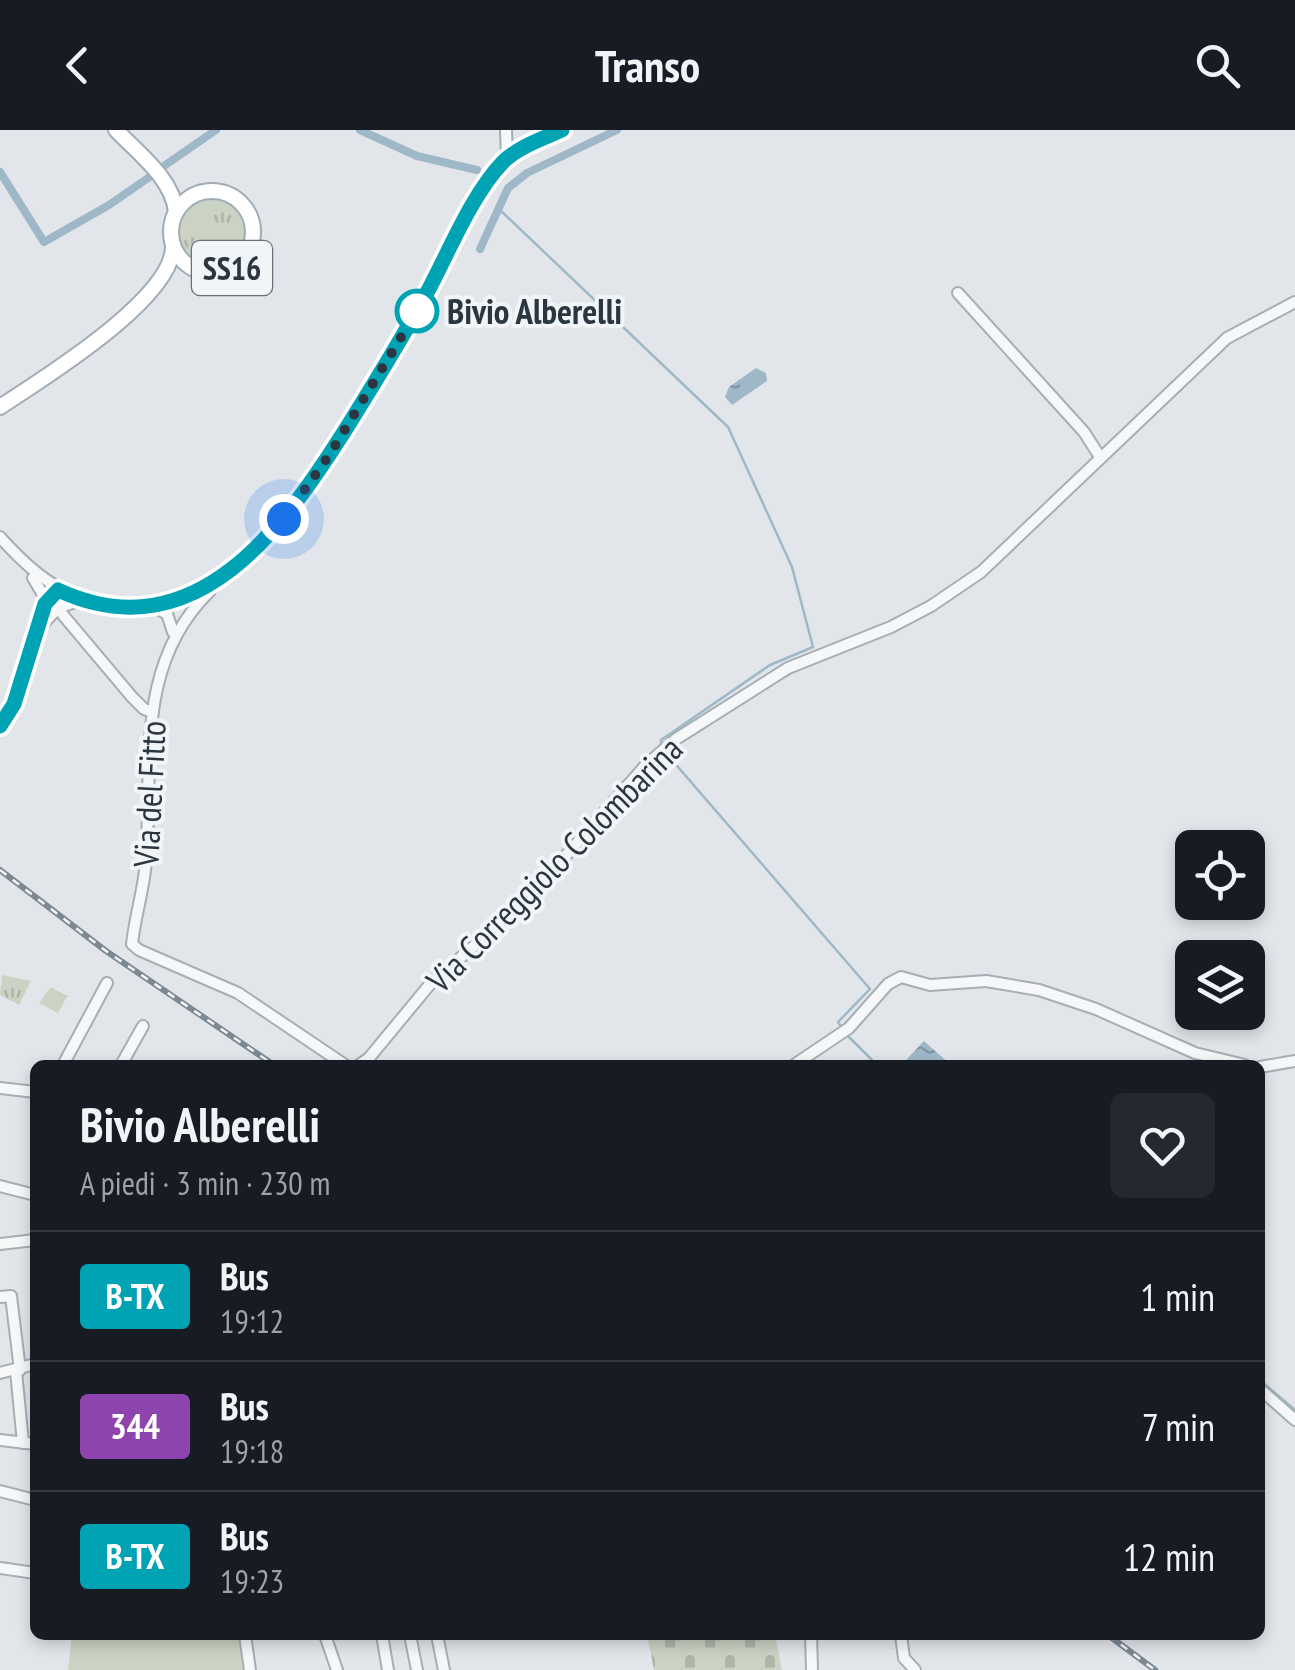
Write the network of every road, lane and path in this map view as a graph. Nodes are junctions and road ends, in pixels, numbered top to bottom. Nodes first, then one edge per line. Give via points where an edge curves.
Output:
1 (116, 130) edge
2 (506, 130) edge
3 (562, 130) edge
4 (507, 158) junction
5 (161, 178) junction
6 (198, 193) junction
7 (176, 212) junction
8 (173, 243) junction
9 (194, 268) junction
10 (155, 286) junction
11 (958, 293) dead end
12 (1295, 302) edge
13 (0, 407) edge
14 (1100, 456) junction
15 (0, 537) edge
16 (27, 568) junction
17 (228, 573) junction
18 (58, 590) junction
19 (174, 600) junction
20 (88, 601) junction
21 (150, 605) junction
22 (55, 609) junction
23 (169, 617) junction
24 (183, 620) junction
25 (172, 640) junction
26 (153, 712) junction
27 (0, 726) edge
28 (107, 983) dead end
29 (143, 1026) dead end
30 (66, 1060) edge
31 (124, 1060) edge
32 (338, 1060) edge
33 (371, 1060) edge
34 (802, 1060) edge
35 (1224, 1060) edge
36 (1295, 1061) edge
37 (1265, 1066) edge
38 (0, 1088) edge
39 (30, 1091) edge
40 (0, 1186) edge
41 (30, 1194) edge
42 (30, 1241) edge
43 (0, 1244) edge
44 (5, 1296) edge
45 (30, 1366) edge
46 (18, 1370) junction
47 (0, 1373) edge
48 (1265, 1394) edge
49 (1295, 1420) edge
50 (0, 1440) edge
51 (29, 1444) edge
52 (0, 1490) edge
53 (30, 1499) edge
54 (0, 1568) edge
55 (30, 1572) edge
56 (246, 1640) edge
57 (327, 1640) edge
58 (383, 1640) edge
59 (411, 1640) edge
60 (438, 1640) edge
61 (811, 1640) edge
62 (902, 1640) edge
63 (441, 1669) edge
64 (250, 1670) edge
65 (337, 1670) edge
66 (388, 1670) edge
67 (417, 1670) edge
68 (812, 1670) edge
69 (916, 1670) edge

1 - 5 main road
2 - 4 street
3 - 4 street
4 - 17 street via 330,454 296,504
5 - 6 main road
5 - 7 main road
6 - 7 main road, SS16
6 - 9 main road, SS16 via 214,190 236,198 250,215 253,238 244,259 231,268
7 - 8 main road, SS16
8 - 9 main road, SS16
8 - 10 main road, SS16 via 171,264
9 - 10 main road, SS16
10 - 13 main road, SS16 via 87,349
11 - 14 street
12 - 14 street, Via Correggiolo Colombarina via 1227,338
14 - 33 street, Via Correggiolo Colombarina via 980,572 930,606 788,668 664,750 524,904 431,983
15 - 16 street
16 - 18 street
16 - 22 street
17 - 19 street
17 - 24 street, Via del Fitto
18 - 20 street
18 - 22 street
19 - 21 street
19 - 23 street, Via del Fitto
19 - 24 street
20 - 21 street
20 - 22 street
21 - 23 street
22 - 26 street via 132,698
22 - 27 street via 44,620
23 - 25 street, Via del Fitto
24 - 25 street, Via del Fitto
25 - 26 street, Via del Fitto
26 - 32 street, Via del Fitto via 136,948 238,992
28 - 30 street
29 - 31 street
34 - 35 street via 845,1031 900,977 930,986 986,981 1066,997
36 - 37 street
38 - 39 street
40 - 41 street
42 - 43 street
44 - 46 street
45 - 46 street
46 - 47 street
46 - 51 street
48 - 49 street
50 - 51 street
52 - 53 street
54 - 55 street
56 - 64 street
57 - 65 street
58 - 66 street
59 - 67 street
60 - 63 street
61 - 68 street
62 - 69 street via 904,1658

